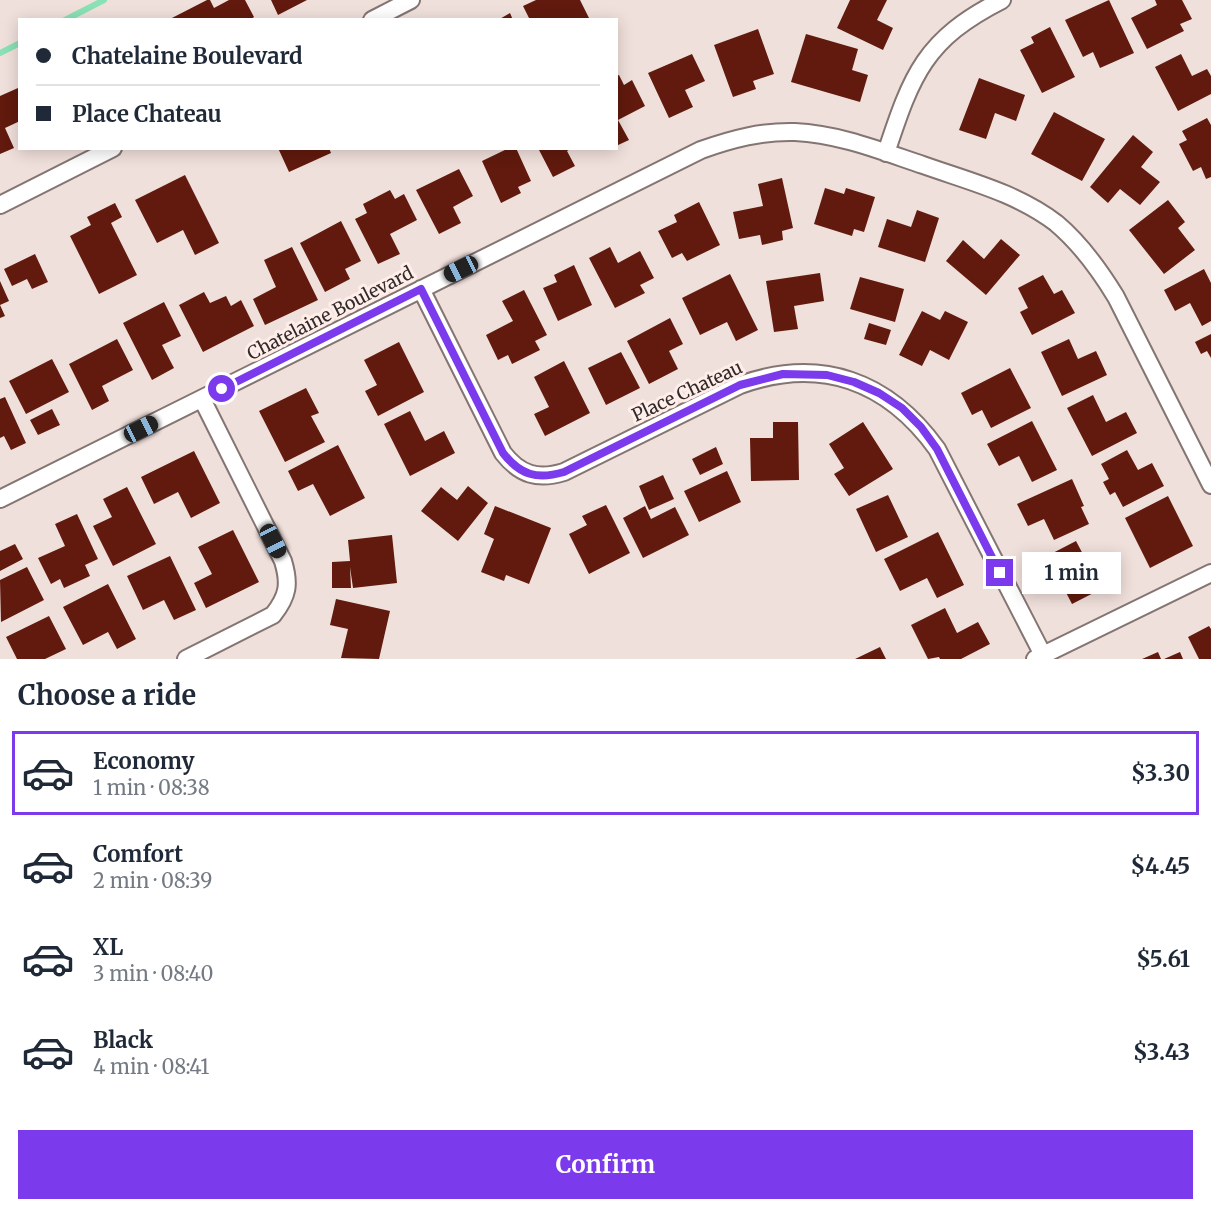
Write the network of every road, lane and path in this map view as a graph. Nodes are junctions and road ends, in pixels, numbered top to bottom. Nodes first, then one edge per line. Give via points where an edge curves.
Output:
1 (411, 0) edge
2 (1002, 0) edge
3 (376, 18) edge
4 (109, 150) edge
5 (886, 153) junction
6 (0, 205) edge
7 (421, 289) junction
8 (202, 399) junction
9 (1211, 485) edge
10 (0, 499) edge
11 (1211, 573) edge
12 (1039, 657) edge
13 (186, 659) edge

1 - 3 street
2 - 5 street via 966,20 932,50 916,73
4 - 6 street
5 - 7 street, Chatelaine Boulevard via 827,135 795,132 732,140 701,150
5 - 9 street, Chatelaine Boulevard via 1000,191 1029,205 1079,245 1116,297
7 - 8 street, Chatelaine Boulevard
7 - 12 street, Place Chateau via 503,453 524,473 549,477 564,472 756,379 797,373 827,375 879,393 902,408 937,449
8 - 10 street, Chatelaine Boulevard
8 - 13 street via 283,561 287,590 273,615
11 - 12 street

